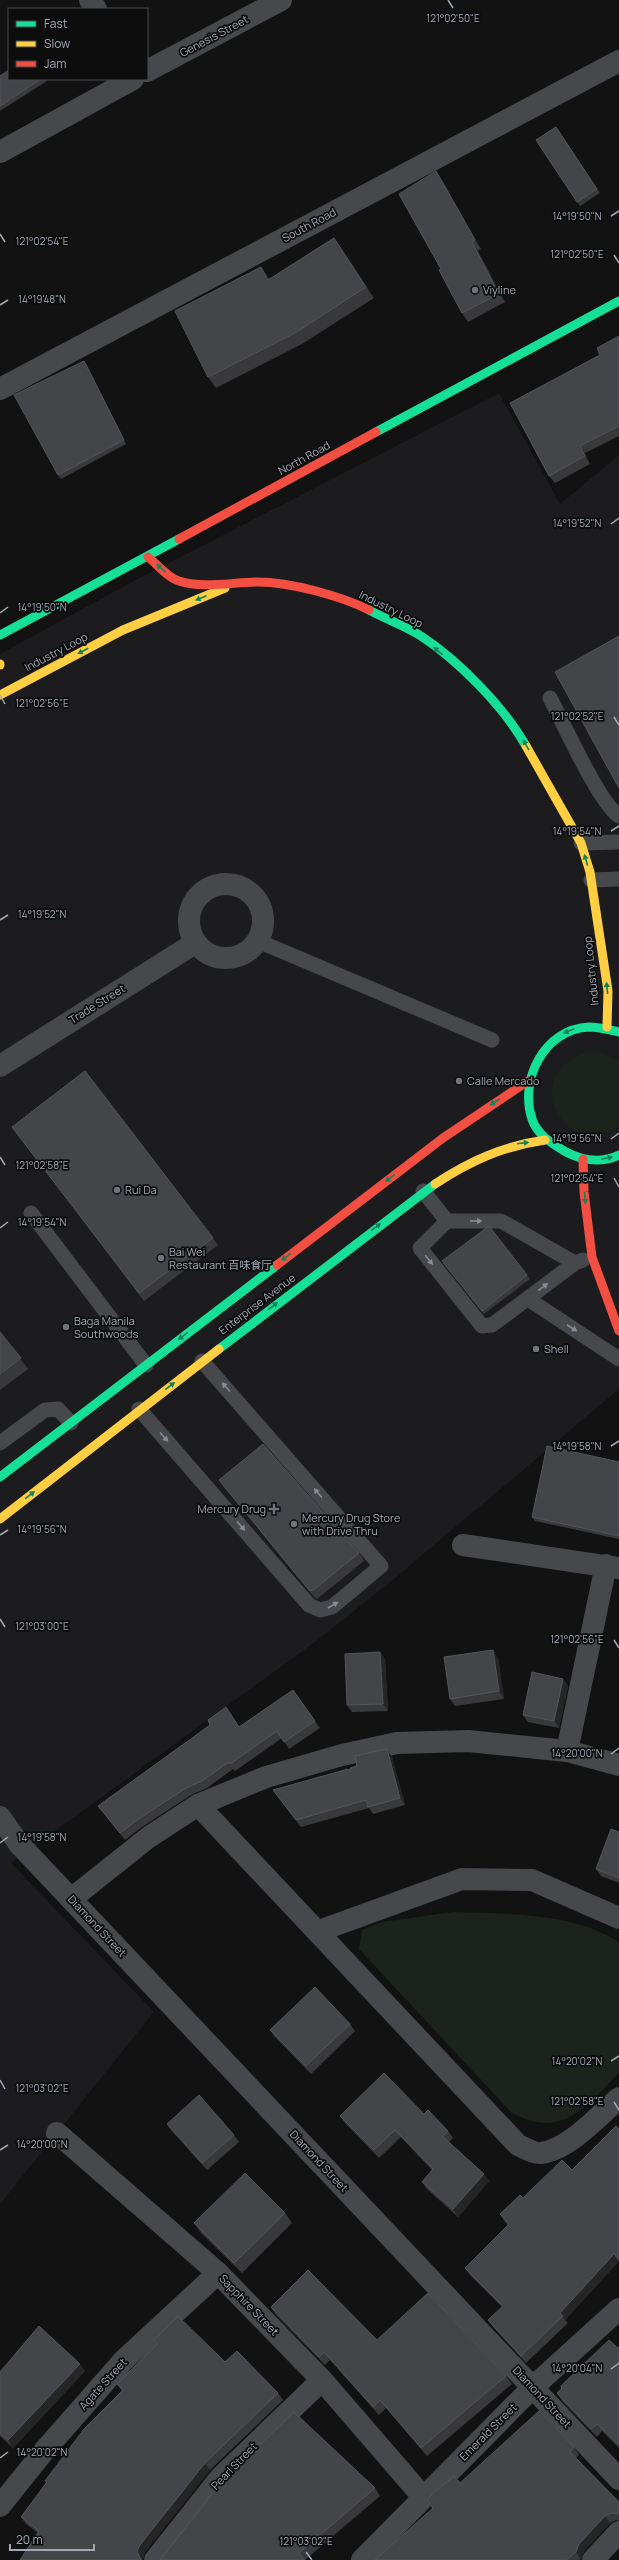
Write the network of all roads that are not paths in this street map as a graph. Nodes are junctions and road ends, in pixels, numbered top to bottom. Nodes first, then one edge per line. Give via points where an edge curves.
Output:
1 (281, 0) edge
2 (619, 61) edge
3 (148, 70) edge
4 (131, 80) edge
5 (0, 152) edge
6 (619, 301) edge
7 (0, 389) edge
8 (148, 557) junction
9 (237, 583) junction
10 (0, 635) edge
11 (0, 695) edge
12 (550, 698) dead end
13 (619, 816) edge
14 (619, 842) edge
15 (581, 843) junction
16 (619, 878) edge
17 (591, 880) junction
18 (258, 941) junction
19 (195, 943) junction
20 (607, 1027) junction
21 (619, 1032) edge
22 (492, 1040) dead end
23 (0, 1066) edge
24 (528, 1081) junction
25 (545, 1140) junction
26 (619, 1155) edge
27 (583, 1159) junction
28 (423, 1191) junction
29 (31, 1213) dead end
30 (447, 1220) junction
31 (592, 1256) junction
32 (575, 1263) junction
33 (528, 1299) junction
34 (619, 1331) edge
35 (619, 1359) edge
36 (202, 1361) junction
37 (146, 1365) junction
38 (139, 1409) junction
39 (72, 1423) junction
40 (0, 1442) edge
41 (0, 1476) edge
42 (0, 1519) edge
43 (463, 1545) dead end
44 (612, 1566) edge
45 (567, 1751) junction
46 (619, 1765) edge
47 (198, 1805) junction
48 (0, 1817) edge
49 (71, 1900) junction
50 (619, 1918) edge
51 (319, 1931) junction
52 (619, 2098) edge
53 (56, 2133) dead end
54 (218, 2273) junction
55 (619, 2309) edge
56 (322, 2380) junction
57 (533, 2387) junction
58 (619, 2479) edge
59 (423, 2497) junction
60 (0, 2506) edge
61 (619, 2532) edge
62 (155, 2560) edge
63 (362, 2560) edge
64 (593, 2560) edge

1 - 3 street, Genesis Street
2 - 7 street, South Road
4 - 5 street
6 - 8 main road, North Road
9 -> 8 main road via 191,584 177,581
8 - 10 main road, North Road
9 -> 11 main road, Industry Loop via 123,630
15 -> 9 main road, Industry Loop via 514,725 471,678 421,636 355,603 298,588 260,582
12 - 13 lane via 599,791 613,812
14 - 15 lane
17 -> 15 main road, Industry Loop
16 - 17 lane
20 -> 17 main road, Industry Loop via 608,991
18 - 19 street via 239,957 226,959 203,952
18 - 19 street via 263,918 260,905 253,895 231,884 207,889 198,896 191,907 188,919
18 - 22 lane
19 - 23 street, Trade Street
20 - 21 main road
20 -> 24 main road via 592,1026 563,1033 540,1053
24 - 25 main road via 528,1107 531,1119
24 -> 37 main road, Enterprise Avenue via 443,1138
25 - 27 main road via 562,1153
28 -> 25 main road, Enterprise Avenue via 480,1155 514,1144
27 -> 26 main road via 600,1160
27 -> 31 main road via 584,1192
28 - 30 lane
36 -> 28 main road, Enterprise Avenue
29 - 37 lane
30 -> 32 lane via 501,1221
30 -> 33 lane via 420,1248 482,1326 492,1325
31 - 32 lane
31 - 34 main road
33 -> 32 lane
33 -> 35 lane
38 -> 36 main road, Enterprise Avenue
38 -> 36 lane via 309,1605 320,1610 332,1608 381,1566
37 - 39 main road, Enterprise Avenue
42 -> 38 main road, Enterprise Avenue
39 - 40 lane via 58,1409 45,1410
39 - 41 main road, Enterprise Avenue
43 - 44 street
44 - 45 street
45 - 46 street
45 - 47 street via 468,1741 397,1743 342,1755 266,1777
47 - 49 street via 149,1837
47 - 51 street
48 - 49 street, Diamond Street via 19,1844
49 - 57 street, Diamond Street
50 - 51 street via 532,1880 462,1879
51 - 52 street via 518,2145 540,2154 556,2149 581,2132
53 - 54 street, Sapphire Street
54 - 56 street, Sapphire Street
54 - 60 street, Agate Street via 124,2360 44,2451
55 - 57 street, Emerald Street
56 - 59 street, Sapphire Street
56 - 62 street, Pearl Street via 220,2478
57 - 58 street, Diamond Street
57 - 59 street, Emerald Street
59 - 63 street, Emerald Street
61 - 64 street

